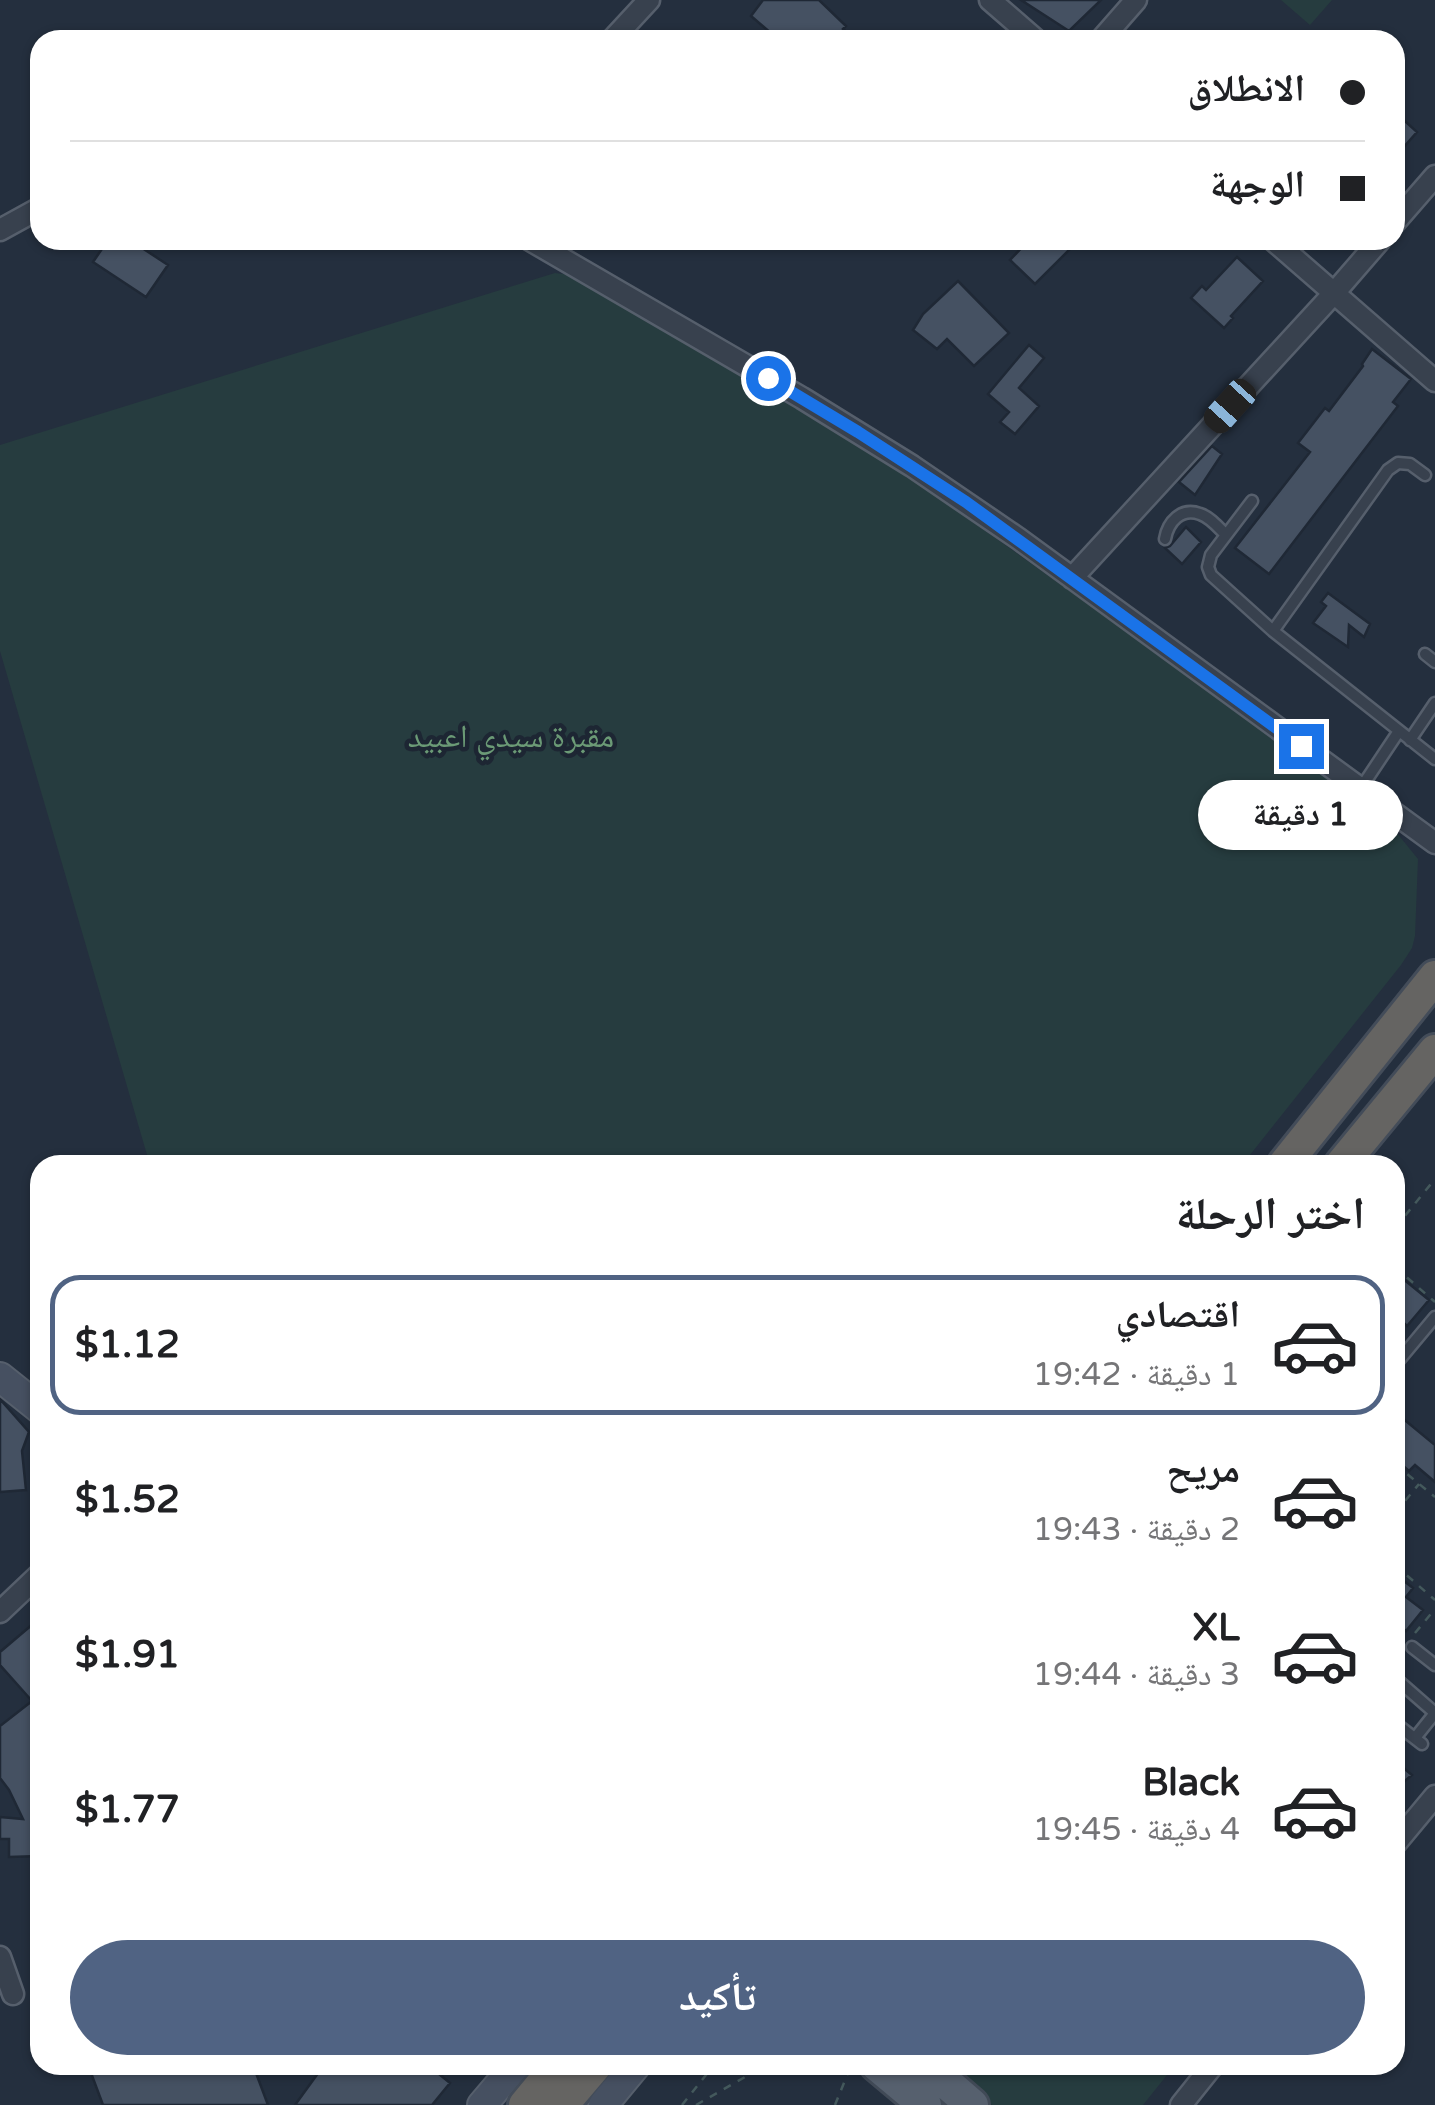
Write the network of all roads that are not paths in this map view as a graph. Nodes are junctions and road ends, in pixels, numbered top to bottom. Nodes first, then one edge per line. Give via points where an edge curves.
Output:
1 (649, 0) edge
2 (990, 0) edge
3 (1136, 0) edge
4 (621, 30) edge
5 (1024, 30) edge
6 (1109, 30) edge
7 (1435, 176) edge
8 (1405, 210) edge
9 (30, 214) edge
10 (0, 230) edge
11 (547, 250) edge
12 (1285, 250) edge
13 (1371, 250) edge
14 (1335, 292) junction
15 (1435, 381) edge
16 (1425, 474) dead end
17 (1252, 502) dead end
18 (1226, 535) junction
19 (1165, 539) dead end
20 (1072, 578) junction
21 (1273, 631) junction
22 (1424, 654) dead end
23 (1435, 662) edge
24 (1435, 703) edge
25 (1398, 731) junction
26 (1410, 740) junction
27 (1435, 759) edge
28 (1360, 789) junction
29 (1435, 843) edge
30 (1435, 978) edge
31 (1435, 1051) edge
32 (1292, 1155) edge
33 (1349, 1155) edge
34 (1435, 1318) edge
35 (1405, 1354) edge
36 (0, 1377) edge
37 (30, 1402) edge
38 (30, 1584) edge
39 (0, 1612) edge
40 (1412, 1647) dead end
41 (1435, 1665) edge
42 (1405, 1687) edge
43 (1435, 1713) edge
44 (1405, 1731) edge
45 (1435, 1796) edge
46 (1405, 1832) edge
47 (0, 1957) edge
48 (13, 1994) dead end
49 (507, 2075) edge
50 (550, 2075) edge
51 (588, 2075) edge
52 (628, 2075) edge
53 (878, 2075) edge
54 (938, 2075) edge
55 (1206, 2075) edge
56 (482, 2105) edge
57 (525, 2105) edge
58 (562, 2105) edge
59 (603, 2105) edge
60 (925, 2105) edge
61 (972, 2105) edge
62 (1180, 2105) edge

1 - 4 street
2 - 5 street
3 - 6 street
7 - 8 street
9 - 10 street
11 - 20 street via 858,432
12 - 14 street
13 - 14 street
14 - 15 street
14 - 20 street
16 - 21 lane via 1410,464 1388,470
17 - 18 lane
18 - 19 lane via 1204,514 1191,512 1176,516
18 - 21 lane via 1211,555 1211,574
20 - 28 street
21 - 25 lane
22 - 23 lane
24 - 26 lane
25 - 26 lane
25 - 28 lane
26 - 27 lane
28 - 29 street
30 - 32 highway
31 - 33 highway
34 - 35 lane
36 - 37 main road
38 - 39 street
40 - 41 lane
42 - 43 lane
43 - 44 lane via 1418,1741
45 - 46 street
47 - 48 street
49 - 56 main road
50 - 57 highway
51 - 58 highway
52 - 59 main road
53 - 60 main road
54 - 61 main road
55 - 62 street

